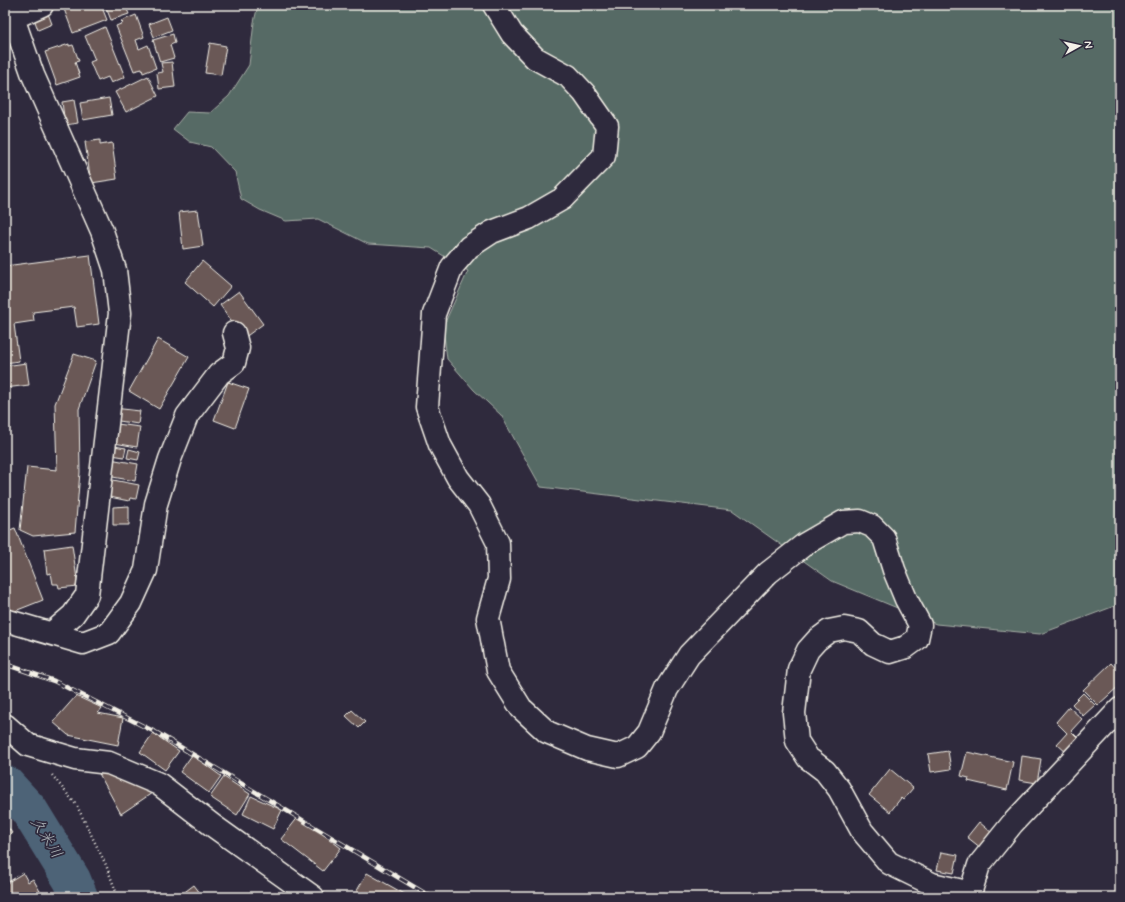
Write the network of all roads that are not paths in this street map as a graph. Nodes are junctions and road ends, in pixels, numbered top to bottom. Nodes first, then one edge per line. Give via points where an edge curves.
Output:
1 (42, 5) edge
2 (494, 5) edge
3 (9, 18) edge
4 (234, 333) dead end
5 (5, 620) edge
6 (52, 633) junction
7 (1120, 709) edge
8 (5, 725) edge
9 (970, 895) edge
10 (312, 897) edge

1 - 3 street
2 - 9 street via 512,34 535,58 568,76 584,93 607,126 604,156 562,199 529,218 492,232 469,247 452,267 434,314 427,407 440,445 458,478 479,506 498,542 499,579 488,618 498,671 521,708 547,732 587,749 618,756 637,747 649,732 667,688 689,655 768,573 805,544 843,522 860,521 872,526 884,538 894,570 920,625 917,639 906,647 890,652 873,644 859,631 844,628 829,631 817,640 808,650 799,669 794,713 797,741 808,758 825,771 839,789 862,831 889,863 932,884
3 - 6 street via 102,230 115,270 120,313 87,595 73,615
4 - 6 street via 238,348 234,363 219,374 187,416 170,459 156,504 146,570 131,603 109,633 83,644
5 - 6 street
7 - 9 street via 1012,824 979,865
8 - 10 street via 28,745 75,759 109,763 159,784

